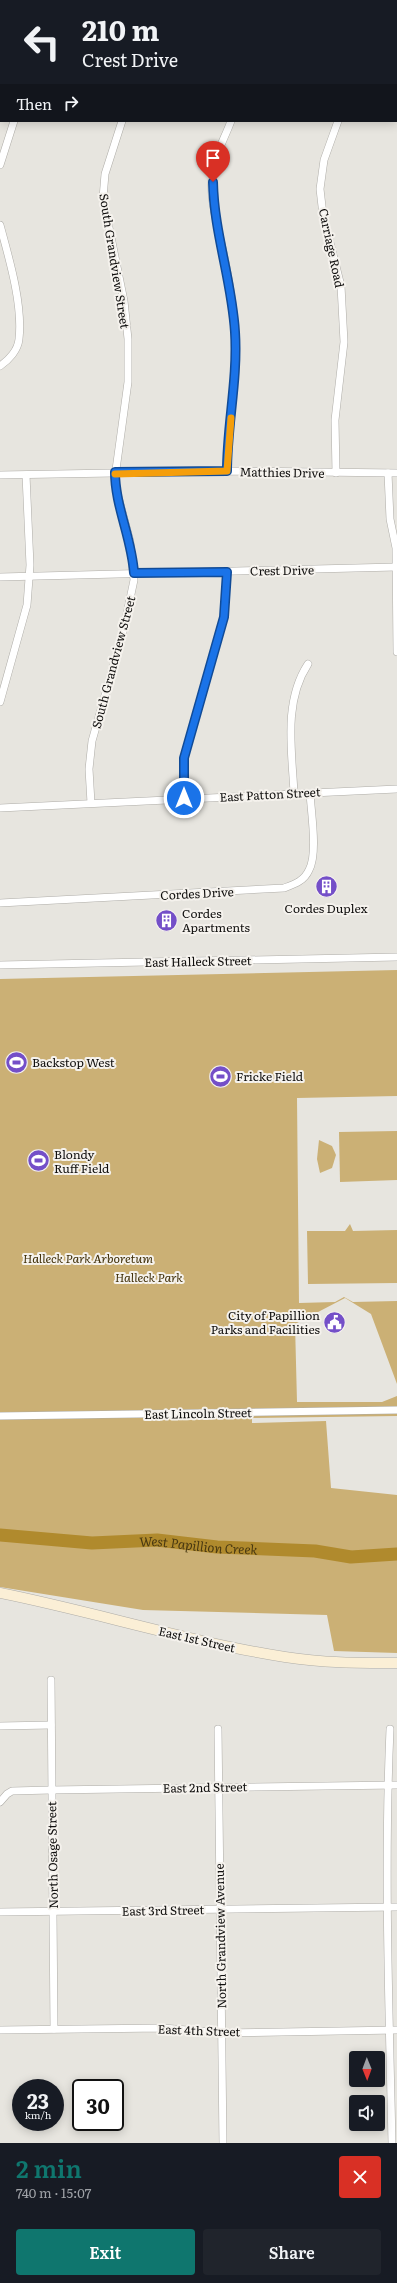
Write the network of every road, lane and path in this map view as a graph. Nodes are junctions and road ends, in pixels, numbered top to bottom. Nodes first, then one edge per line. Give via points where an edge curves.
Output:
1 (14, 122) edge
2 (122, 122) edge
3 (231, 122) edge
4 (338, 122) edge
5 (0, 165) edge
6 (0, 225) edge
7 (0, 366) edge
8 (227, 471) junction
9 (115, 472) junction
10 (336, 473) junction
11 (388, 473) junction
12 (397, 473) edge
13 (0, 474) edge
14 (26, 474) junction
15 (396, 567) junction
16 (227, 572) junction
17 (134, 573) junction
18 (30, 576) junction
19 (0, 577) edge
20 (397, 652) edge
21 (308, 664) dead end
22 (0, 702) edge
23 (397, 788) edge
24 (310, 792) junction
25 (294, 793) junction
26 (184, 798) junction
27 (91, 803) junction
28 (0, 808) edge
29 (0, 903) edge
30 (397, 956) edge
31 (0, 965) edge
32 (397, 1410) edge
33 (0, 1416) edge
34 (0, 1592) edge
35 (397, 1663) edge
36 (51, 1680) dead end
37 (51, 1725) junction
38 (0, 1726) edge
39 (218, 1729) dead end
40 (390, 1729) dead end
41 (388, 1785) junction
42 (397, 1785) edge
43 (217, 1787) junction
44 (51, 1790) junction
45 (0, 1802) edge
46 (388, 1907) junction
47 (397, 1907) edge
48 (219, 1909) junction
49 (0, 1912) edge
50 (53, 1912) junction
51 (54, 2029) junction
52 (0, 2030) edge
53 (394, 2030) edge
54 (222, 2033) junction
55 (223, 2143) edge
56 (392, 2143) edge

1 - 5 street
2 - 9 street, South Grandview Street via 104,174 103,198 124,301 128,339 128,382
3 - 8 street via 214,164 213,182 214,210 232,293 235,332 236,359
4 - 10 street, Carriage Road via 324,160 320,189 323,215 341,286 344,342 335,420
6 - 7 street via 16,294 19,340 11,356
8 - 9 street, Matthies Drive
8 - 10 street, Matthies Drive
9 - 14 street, Matthies Drive
9 - 17 street, South Grandview Street
10 - 11 street, Matthies Drive
11 - 12 street, Matthies Drive
11 - 15 street
13 - 14 street, Matthies Drive
14 - 18 street
15 - 16 street, Crest Drive
15 - 20 street
16 - 17 street, Crest Drive
16 - 26 street via 224,617 184,758
17 - 18 street, Crest Drive
17 - 27 street, South Grandview Street via 123,632 92,742 89,769
18 - 19 street, Crest Drive
18 - 22 street via 27,604
21 - 25 street via 294,696 291,720
23 - 24 street, East Patton Street
24 - 25 street, East Patton Street
24 - 29 street, Cordes Drive via 313,861 305,877 296,884 284,888
25 - 26 street, East Patton Street
26 - 27 street, East Patton Street
27 - 28 street, East Patton Street
30 - 31 street, East Halleck Street
32 - 33 street, East Lincoln Street
34 - 35 main road, East 1st Street via 264,1654 326,1662
36 - 37 street, North Osage Street
37 - 38 street
37 - 44 street, North Osage Street
39 - 43 street, North Grandview Avenue
40 - 41 street
41 - 42 street, East 2nd Street
41 - 43 street, East 2nd Street
41 - 46 street
43 - 44 street, East 2nd Street
43 - 48 street, North Grandview Avenue
44 - 45 street, East 2nd Street via 14,1792 7,1794
44 - 50 street, North Osage Street
46 - 47 street, East 3rd Street
46 - 48 street, East 3rd Street
46 - 53 street
48 - 50 street, East 3rd Street
48 - 54 street, North Grandview Avenue
49 - 50 street, East 3rd Street
50 - 51 street, North Osage Street
51 - 52 street, East 4th Street
51 - 54 street, East 4th Street via 163,2028
53 - 54 street, East 4th Street
53 - 56 street
54 - 55 street, North Grandview Avenue

